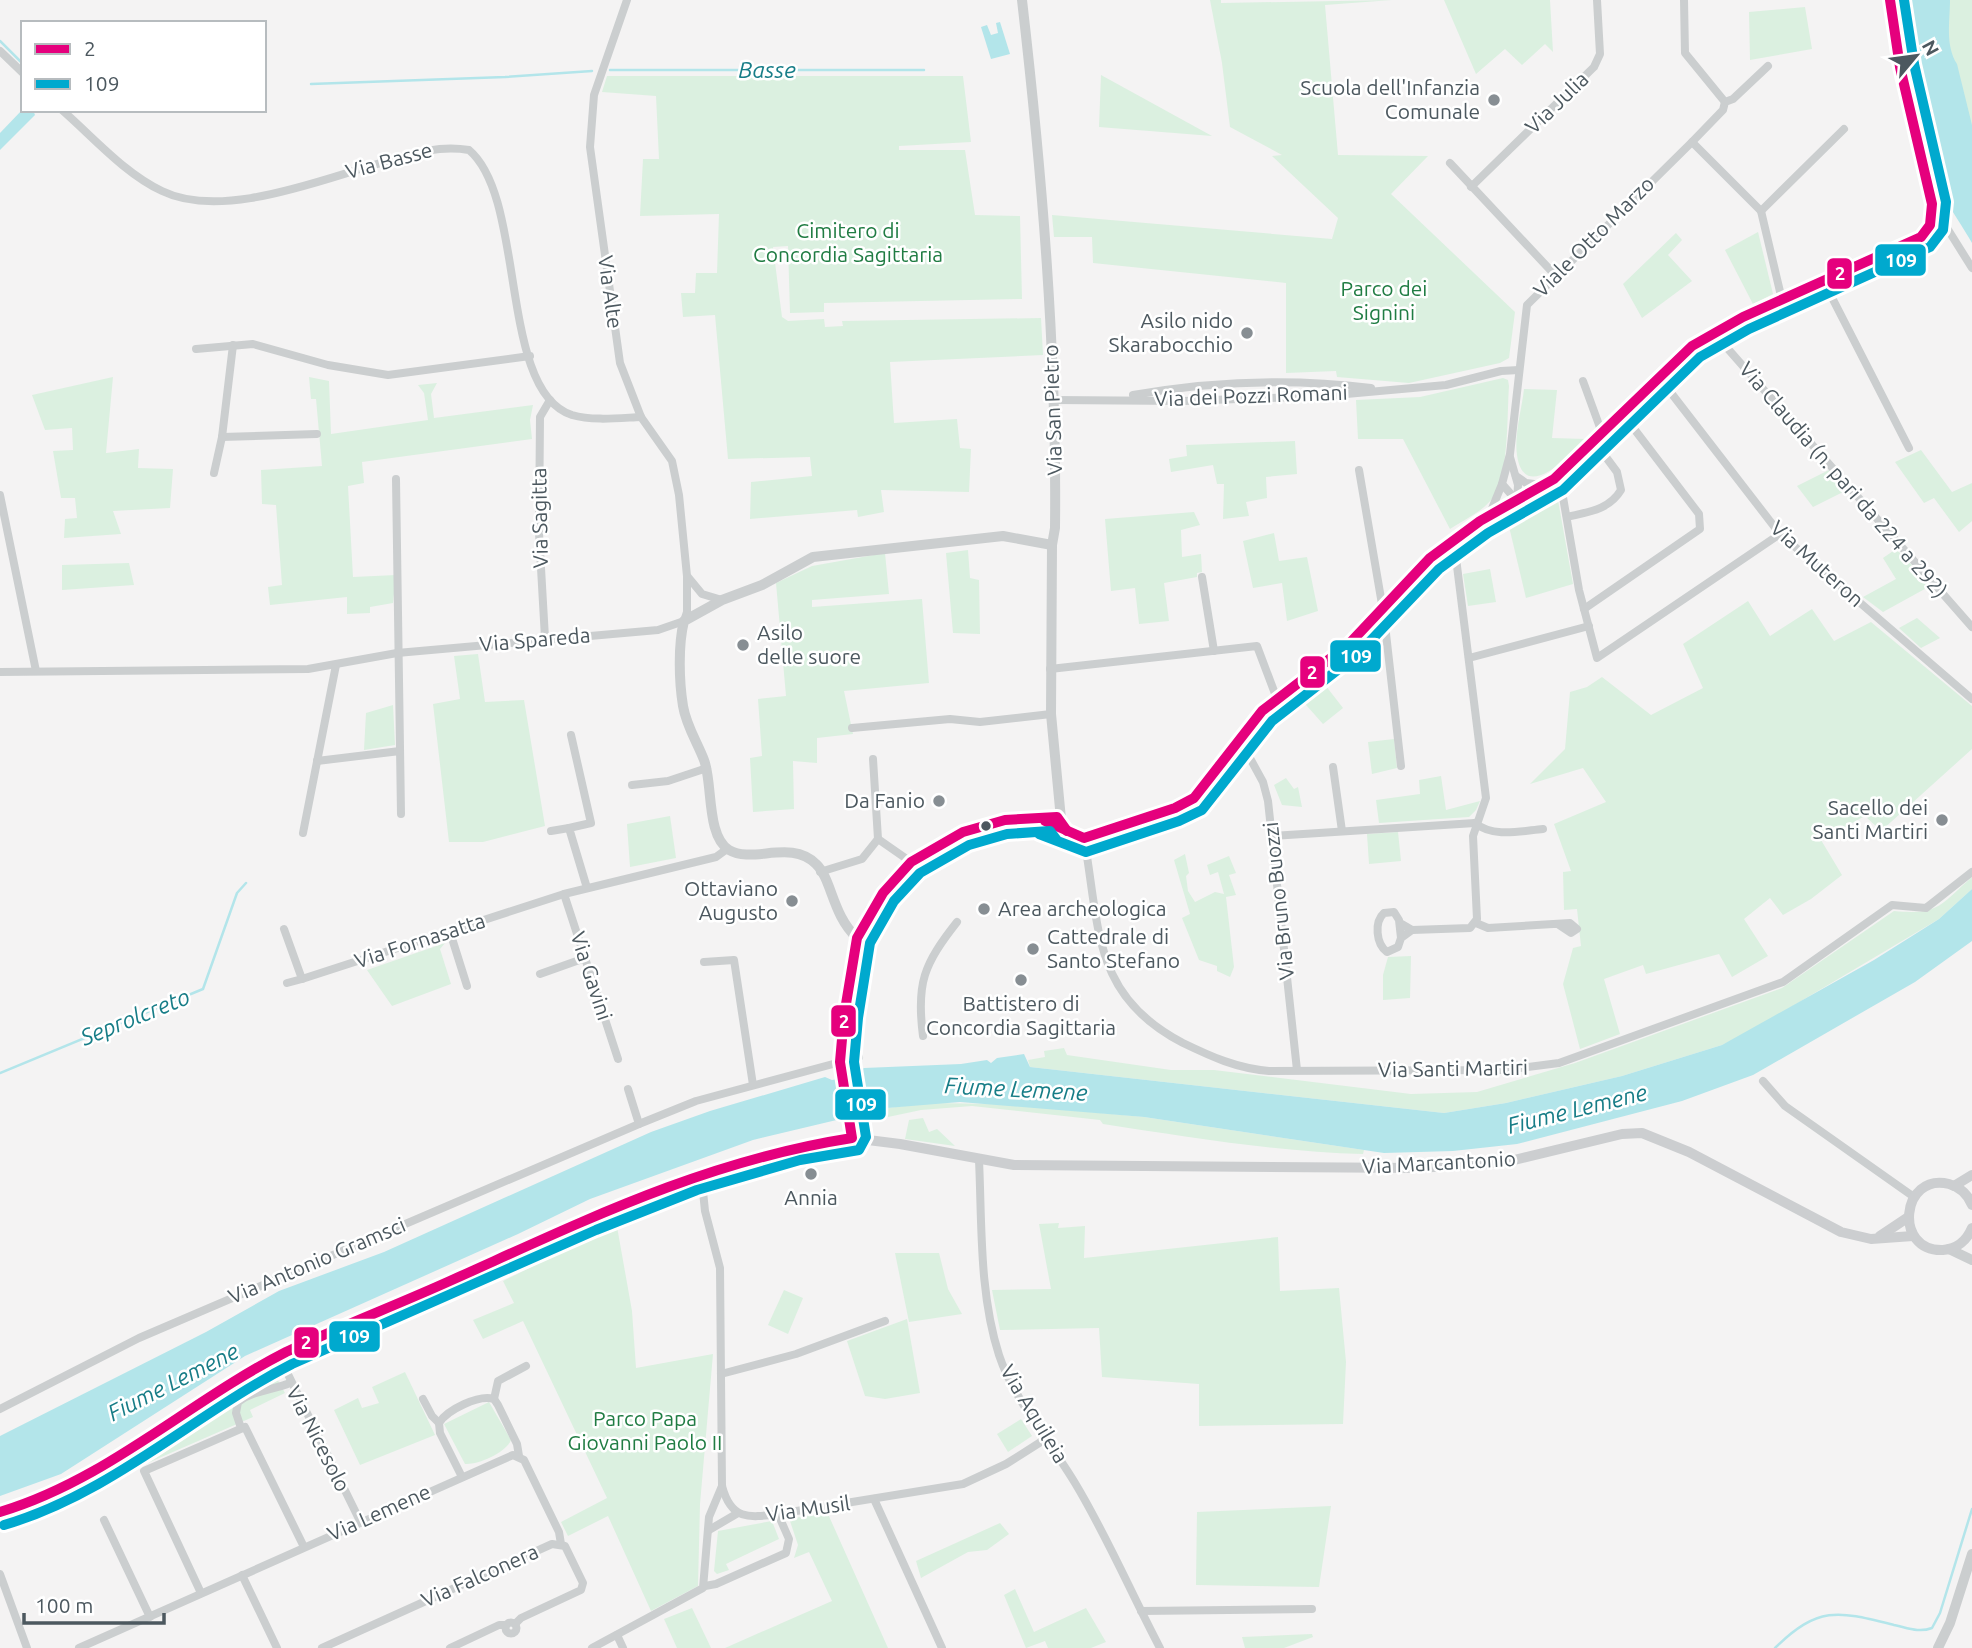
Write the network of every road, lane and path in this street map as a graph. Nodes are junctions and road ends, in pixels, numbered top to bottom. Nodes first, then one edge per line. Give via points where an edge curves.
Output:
1 (627, 0) edge
2 (1022, 0) edge
3 (1597, 0) edge
4 (1684, 0) edge
5 (1891, 0) edge
6 (0, 51) edge
7 (1768, 66) dead end
8 (21, 71) edge
9 (1725, 102) junction
10 (64, 112) edge
11 (1844, 129) dead end
12 (1692, 142) junction
13 (1450, 163) dead end
14 (1471, 187) junction
15 (1933, 204) junction
16 (1761, 211) junction
17 (1972, 268) edge
18 (1555, 275) junction
19 (1824, 282) junction
20 (1782, 300) junction
21 (1714, 333) junction
22 (233, 345) junction
23 (196, 349) dead end
24 (530, 356) junction
25 (1519, 370) junction
26 (1658, 376) junction
27 (1583, 381) dead end
28 (1385, 390) junction
29 (1116, 398) junction
30 (550, 400) junction
31 (1055, 400) junction
32 (1622, 413) junction
33 (641, 417) junction
34 (1602, 433) junction
35 (317, 434) dead end
36 (222, 437) junction
37 (1594, 441) junction
38 (1909, 448) dead end
39 (1510, 454) junction
40 (1359, 470) dead end
41 (214, 473) dead end
42 (1559, 474) junction
43 (1516, 476) junction
44 (396, 479) dead end
45 (1502, 484) junction
46 (1545, 485) junction
47 (0, 495) edge
48 (1517, 501) junction
49 (1489, 516) junction
50 (1567, 517) junction
51 (1780, 534) junction
52 (1451, 541) junction
53 (1052, 545) junction
54 (687, 576) junction
55 (1202, 577) dead end
56 (722, 600) junction
57 (1382, 609) junction
58 (1584, 609) junction
59 (684, 621) junction
60 (1589, 626) junction
61 (1972, 627) edge
62 (545, 638) junction
63 (1214, 651) junction
64 (397, 653) junction
65 (1469, 658) junction
66 (336, 665) junction
67 (1050, 669) junction
68 (36, 671) junction
69 (0, 672) edge
70 (1277, 699) junction
71 (1972, 699) edge
72 (1051, 714) junction
73 (852, 728) dead end
74 (571, 735) dead end
75 (1239, 738) junction
76 (400, 751) junction
77 (873, 759) dead end
78 (317, 761) junction
79 (1401, 766) dead end
80 (1333, 767) dead end
81 (707, 768) junction
82 (632, 785) dead end
83 (401, 814) dead end
84 (1059, 823) junction
85 (1475, 823) junction
86 (569, 828) junction
87 (1543, 829) dead end
88 (551, 831) dead end
89 (1342, 831) junction
90 (303, 833) dead end
91 (1272, 836) junction
92 (1084, 838) junction
93 (878, 839) junction
94 (727, 849) junction
95 (911, 862) junction
96 (820, 872) junction
97 (1972, 872) edge
98 (587, 888) junction
99 (564, 894) junction
100 (957, 922) dead end
101 (1399, 923) junction
102 (1476, 923) junction
103 (1559, 925) dead end
104 (284, 929) dead end
105 (1412, 930) junction
106 (450, 932) junction
107 (857, 937) junction
108 (1401, 938) junction
109 (585, 958) junction
110 (704, 962) dead end
111 (540, 974) dead end
112 (302, 979) junction
113 (287, 983) dead end
114 (467, 986) dead end
115 (923, 1036) dead end
116 (859, 1057) dead end
117 (618, 1059) dead end
118 (840, 1062) junction
119 (1297, 1070) junction
120 (1763, 1081) dead end
121 (753, 1085) junction
122 (628, 1090) dead end
123 (639, 1124) junction
124 (852, 1138) junction
125 (979, 1160) junction
126 (701, 1172) junction
127 (1972, 1175) edge
128 (1954, 1186) junction
129 (1914, 1197) junction
130 (1971, 1201) edge
131 (1908, 1218) junction
132 (1972, 1229) edge
133 (1913, 1236) junction
134 (1871, 1239) junction
135 (1949, 1249) junction
136 (1972, 1258) edge
137 (885, 1321) dead end
138 (279, 1356) junction
139 (526, 1366) dead end
140 (721, 1374) junction
141 (290, 1383) junction
142 (423, 1399) dead end
143 (494, 1399) junction
144 (0, 1409) edge
145 (439, 1423) junction
146 (241, 1428) junction
147 (1046, 1438) junction
148 (519, 1456) junction
149 (462, 1477) junction
150 (722, 1486) junction
151 (874, 1499) junction
152 (0, 1512) edge
153 (738, 1513) junction
154 (778, 1514) junction
155 (104, 1520) dead end
156 (360, 1521) junction
157 (709, 1530) junction
158 (561, 1544) junction
159 (304, 1547) junction
160 (1972, 1554) edge
161 (0, 1574) edge
162 (242, 1575) junction
163 (705, 1586) junction
164 (201, 1594) junction
165 (1312, 1609) dead end
166 (1140, 1611) junction
167 (150, 1616) junction
168 (617, 1635) junction
169 (27, 1648) edge
170 (79, 1648) edge
171 (277, 1648) edge
172 (322, 1648) edge
173 (450, 1648) edge
174 (592, 1648) edge
175 (623, 1648) edge
176 (942, 1648) edge
177 (1160, 1648) edge
178 (1938, 1648) edge

1 - 33 street, Via Alte via 594,95 590,147 620,363
2 - 31 street, Via San Pietro
3 - 14 street, Via Julia via 1600,54 1594,67
4 - 9 street via 1685,54
5 - 15 street via 1900,67
6 - 8 street
7 - 9 street, Viale Otto Marzo
9 - 12 street, Viale Otto Marzo via 1723,110
10 - 24 street, Via Basse via 140,178 187,200 250,198 436,147 469,150 486,168 494,186 515,303
11 - 16 street
12 - 16 street
12 - 18 street, Viale Otto Marzo
13 - 14 street
14 - 18 street
15 - 17 street
15 - 19 street via 1930,225 1915,241
16 - 20 street
18 - 25 street, Viale Otto Marzo via 1527,305
19 - 20 street
19 - 38 street
20 - 21 street
21 - 26 street
21 - 61 street, Via Claudia (n. pari da 224 a 292)
22 - 23 street
22 - 24 street via 266,346 328,365 388,375
22 - 36 street
24 - 30 street, Via Basse
25 - 28 street, Via dei Pozzi Romani via 1501,370 1446,386
25 - 39 street, Viale Otto Marzo
26 - 32 street
26 - 51 street, Via Muteron
27 - 34 street
28 - 29 street, Via dei Pozzi Romani via 1198,400
28 - 29 street, Via dei Pozzi Romani via 1277,381 1178,387
29 - 31 street, Via dei Pozzi Romani
30 - 33 street via 570,414 585,417
30 - 62 street, Via Sagitta via 541,412 540,430 538,533
31 - 53 street, Via San Pietro
32 - 34 street
32 - 58 street via 1699,514 1700,529
33 - 54 street, Via Alte via 672,461
34 - 37 street
35 - 36 street
36 - 41 street
37 - 42 street
37 - 50 street via 1617,472 1621,490 1601,508
39 - 43 street, Viale Otto Marzo
39 - 45 street, Viale Otto Marzo
40 - 57 street
42 - 46 street
42 - 50 street
43 - 46 street via 1526,483
43 - 48 street, Viale Otto Marzo
44 - 64 street
45 - 48 street
45 - 49 street, Viale Otto Marzo
46 - 48 street
47 - 68 street
48 - 49 street
49 - 52 street
50 - 58 street
51 - 60 street via 1597,658
51 - 71 street, Via Muteron
52 - 57 street
52 - 65 street
53 - 56 street, Via Spareda via 1003,536 813,557 762,585
53 - 67 street, Via San Pietro
54 - 56 street via 702,594
54 - 59 street, Via Alte
55 - 63 street
56 - 59 street, Via Spareda
57 - 70 street via 1349,644
57 - 79 street
58 - 60 street
59 - 62 street, Via Spareda via 658,630
59 - 81 street via 682,702
60 - 65 street
62 - 64 street, Via Spareda
63 - 67 street
63 - 70 street via 1256,646
64 - 66 street, Via Spareda
64 - 76 street
65 - 85 street via 1486,798
66 - 68 street, Via Spareda
66 - 78 street
67 - 72 street, Via San Pietro
68 - 69 street, Via Spareda
70 - 75 street
72 - 73 street
72 - 84 street, Via San Pietro
74 - 86 street via 591,823
75 - 91 street, Via Bruno Buozzi via 1263,782
75 - 92 street via 1207,786 1188,802
76 - 78 street
76 - 83 street
77 - 93 street
78 - 90 street
80 - 89 street
81 - 82 street via 668,781
81 - 94 street via 715,826
84 - 92 street
84 - 95 street via 1005,820 963,832
85 - 87 street via 1493,832
85 - 89 street
85 - 102 street
86 - 88 street
86 - 98 street
89 - 91 street
91 - 119 street, Via Bruno Buozzi
92 - 119 street, Via Santi Martiri via 1103,949 1128,1003 1161,1031 1219,1061 1243,1068
93 - 95 street
93 - 96 street via 862,859
94 - 96 street via 802,855 818,865
94 - 98 street, Via Fornasatta via 716,857
95 - 107 street via 883,893
96 - 107 street via 844,924
97 - 119 street, Via Santi Martiri via 1926,908 1892,905 1801,971 1765,990 1559,1063 1505,1070
98 - 99 street, Via Fornasatta
99 - 106 street, Via Fornasatta
99 - 109 street, Via Gavini
100 - 115 street via 922,979
101 - 105 street
101 - 108 street
101 - 108 street via 1394,912 1381,915 1380,944 1390,951 1398,947
102 - 103 street via 1488,928
102 - 105 street via 1470,928
104 - 112 street
105 - 108 street
106 - 112 street, Via Fornasatta
106 - 114 street
107 - 118 street
109 - 111 street
109 - 117 street, Via Gavini
110 - 121 street via 734,960
112 - 113 street, Via Fornasatta
116 - 118 street, Via Antonio Gramsci
118 - 121 street, Via Antonio Gramsci
118 - 124 street
120 - 129 street via 1785,1106
121 - 123 street, Via Antonio Gramsci via 695,1101
122 - 123 street
123 - 144 street, Via Antonio Gramsci via 139,1338
124 - 125 main road, Via Marcantonio
124 - 126 main road, Via Marcantonio via 796,1146
125 - 134 main road, Via Marcantonio via 1065,1167 1419,1168 1506,1162 1643,1133 1689,1152 1841,1232
125 - 147 street, Via Aquileia via 989,1305 1000,1357
126 - 138 main road, Via Marcantonio
126 - 140 street via 705,1212 720,1268
127 - 128 main road
128 - 129 main road via 1932,1184
128 - 130 main road
129 - 131 main road
131 - 133 main road
131 - 134 main road
132 - 135 main road via 1966,1239
132 - 136 street
133 - 134 main road, Via Marcantonio
133 - 135 main road, Via Marcantonio via 1929,1248
135 - 136 street
137 - 140 street via 796,1354
138 - 141 street, Via Nicesolo
138 - 152 main road, Via Marcantonio via 238,1377 97,1471 44,1499
139 - 143 street via 498,1381
140 - 150 street
141 - 146 street via 238,1402
141 - 156 street, Via Nicesolo
142 - 145 street
143 - 145 street via 483,1397 445,1415
143 - 148 street
145 - 149 street
146 - 159 street via 245,1427
146 - 164 street via 144,1471
147 - 151 street, Via Musil via 963,1484
147 - 166 street, Via Aquileia via 1112,1550
148 - 149 street, Via Lemene
148 - 158 street
149 - 156 street, Via Lemene
150 - 153 street, Via Musil via 727,1503
150 - 157 street via 709,1517
151 - 154 street, Via Musil
151 - 176 street
153 - 154 street, Via Musil via 749,1517
153 - 157 street
154 - 163 street via 789,1539 786,1553
155 - 167 street
156 - 159 street, Via Lemene
157 - 163 street
158 - 172 street, Via Falconera via 552,1544
158 - 173 street, Via Falconera via 568,1549 582,1588 511,1625 499,1625
159 - 162 street, Via Lemene
160 - 178 street
161 - 169 street
162 - 164 street, Via Lemene
162 - 171 street
163 - 168 street
164 - 167 street, Via Lemene
165 - 166 street
166 - 177 street, Via Aquileia
167 - 170 street, Via Lemene
168 - 174 street
168 - 175 street

